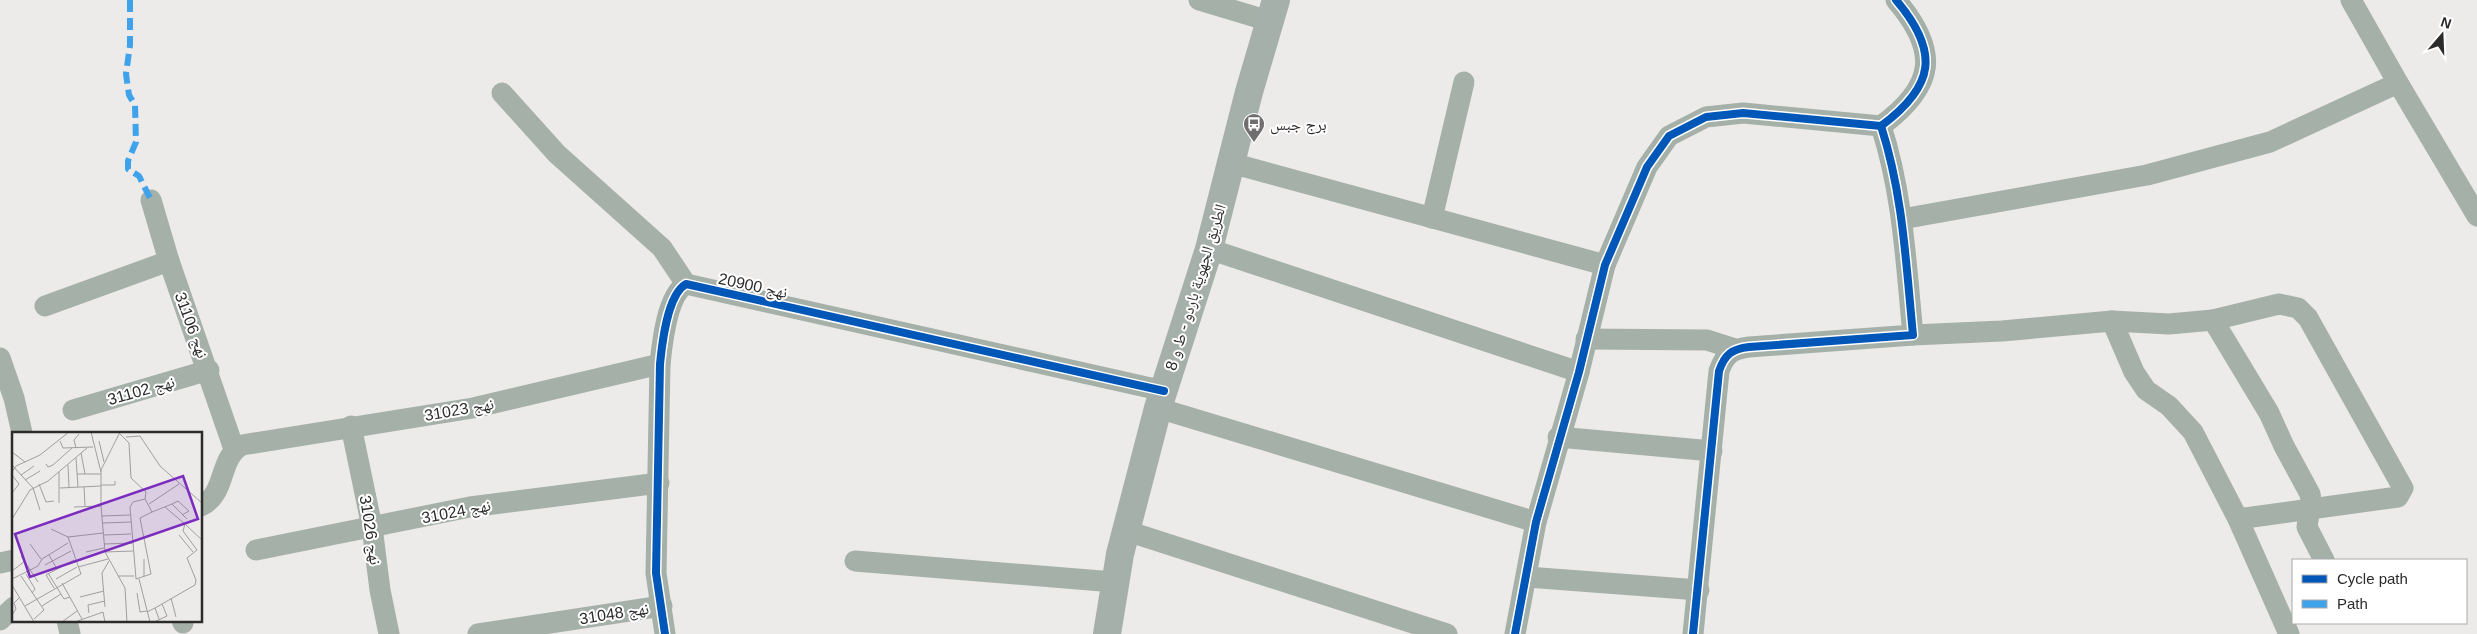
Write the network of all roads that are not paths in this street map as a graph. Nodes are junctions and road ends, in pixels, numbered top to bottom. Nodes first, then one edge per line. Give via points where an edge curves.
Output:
1 (1199, 0) edge
2 (1896, 0) edge
3 (2351, 0) edge
4 (1272, 10) edge
5 (1464, 82) dead end
6 (2398, 83) junction
7 (502, 93) dead end
8 (1881, 126) junction
9 (1231, 163) junction
10 (151, 200) dead end
11 (2477, 216) edge
12 (1432, 218) junction
13 (1902, 219) junction
14 (1209, 249) junction
15 (169, 261) junction
16 (1605, 265) junction
17 (686, 284) junction
18 (45, 306) dead end
19 (2213, 320) junction
20 (2112, 321) junction
21 (1912, 335) junction
22 (1586, 339) junction
23 (1735, 349) junction
24 (0, 358) edge
25 (660, 364) junction
26 (209, 370) junction
27 (1578, 372) junction
28 (1161, 400) junction
29 (7, 401) edge
30 (73, 410) dead end
31 (351, 426) junction
32 (22, 432) edge
33 (1558, 437) junction
34 (234, 449) junction
35 (1712, 451) junction
36 (658, 483) junction
37 (202, 505) edge
38 (2310, 511) junction
39 (2238, 519) junction
40 (1536, 522) junction
41 (372, 527) junction
42 (1127, 531) junction
43 (256, 550) dead end
44 (2323, 559) edge
45 (855, 561) dead end
46 (1527, 577) junction
47 (1114, 582) junction
48 (1699, 590) junction
49 (662, 606) junction
50 (12, 609) edge
51 (0, 620) edge
52 (389, 634) edge
53 (478, 634) edge
54 (665, 634) edge
55 (1107, 634) edge
56 (1447, 634) edge
57 (1515, 634) edge
58 (1693, 634) edge
59 (2289, 634) edge

1 - 4 street
2 - 8 street via 1910,17 1924,44 1927,66 1913,95
3 - 6 street
4 - 9 main road, الطريق الجهوية باردو - ط و 8
5 - 12 street
6 - 11 street
6 - 13 street via 2270,142 2147,175
7 - 17 street via 557,154 662,248
8 - 13 street via 1892,162
8 - 16 street via 1743,112 1706,117 1669,136 1647,167
9 - 12 street
9 - 14 main road, الطريق الجهوية باردو - ط و 8
10 - 15 street, نهج 31106
12 - 16 street
13 - 21 street
14 - 27 street
14 - 28 main road, الطريق الجهوية باردو - ط و 8
15 - 18 street
15 - 26 street, نهج 31106
16 - 22 street
17 - 25 street via 678,292 664,330
17 - 28 street, نهج 20900
19 - 20 street via 2169,324
19 - 38 street via 2269,413 2310,494
19 - 38 street via 2279,304 2298,308 2308,318 2403,488 2398,497
20 - 21 street
20 - 39 street via 2134,372 2146,390 2169,406 2193,432
21 - 23 street
22 - 23 street via 1707,340
22 - 27 street
23 - 35 street via 1724,357 1719,371
24 - 29 street
25 - 31 street, نهج 31023 via 473,408
25 - 36 street
26 - 30 street, نهج 31102
26 - 34 street, نهج 31106
27 - 33 street
28 - 40 street, نهج 20900
28 - 42 main road, الطريق الجهوية باردو - ط و 8
29 - 32 street
31 - 34 street, نهج 31023
31 - 41 street, نهج 31026
33 - 35 street
33 - 40 street
34 - 37 street via 228,457 220,484 212,498
35 - 48 street
36 - 41 street, نهج 31024 via 470,507
36 - 49 street via 656,573
38 - 39 street
38 - 44 street via 2307,527
39 - 59 street
40 - 46 street
41 - 43 street, نهج 31024
41 - 52 street, نهج 31026
42 - 47 main road, الطريق الجهوية باردو - ط و 8
42 - 56 street
45 - 47 street
46 - 48 street
46 - 57 street
47 - 55 main road, الطريق الجهوية باردو - ط و 8
48 - 58 street
49 - 53 street, نهج 31048
49 - 54 street
50 - 51 street

